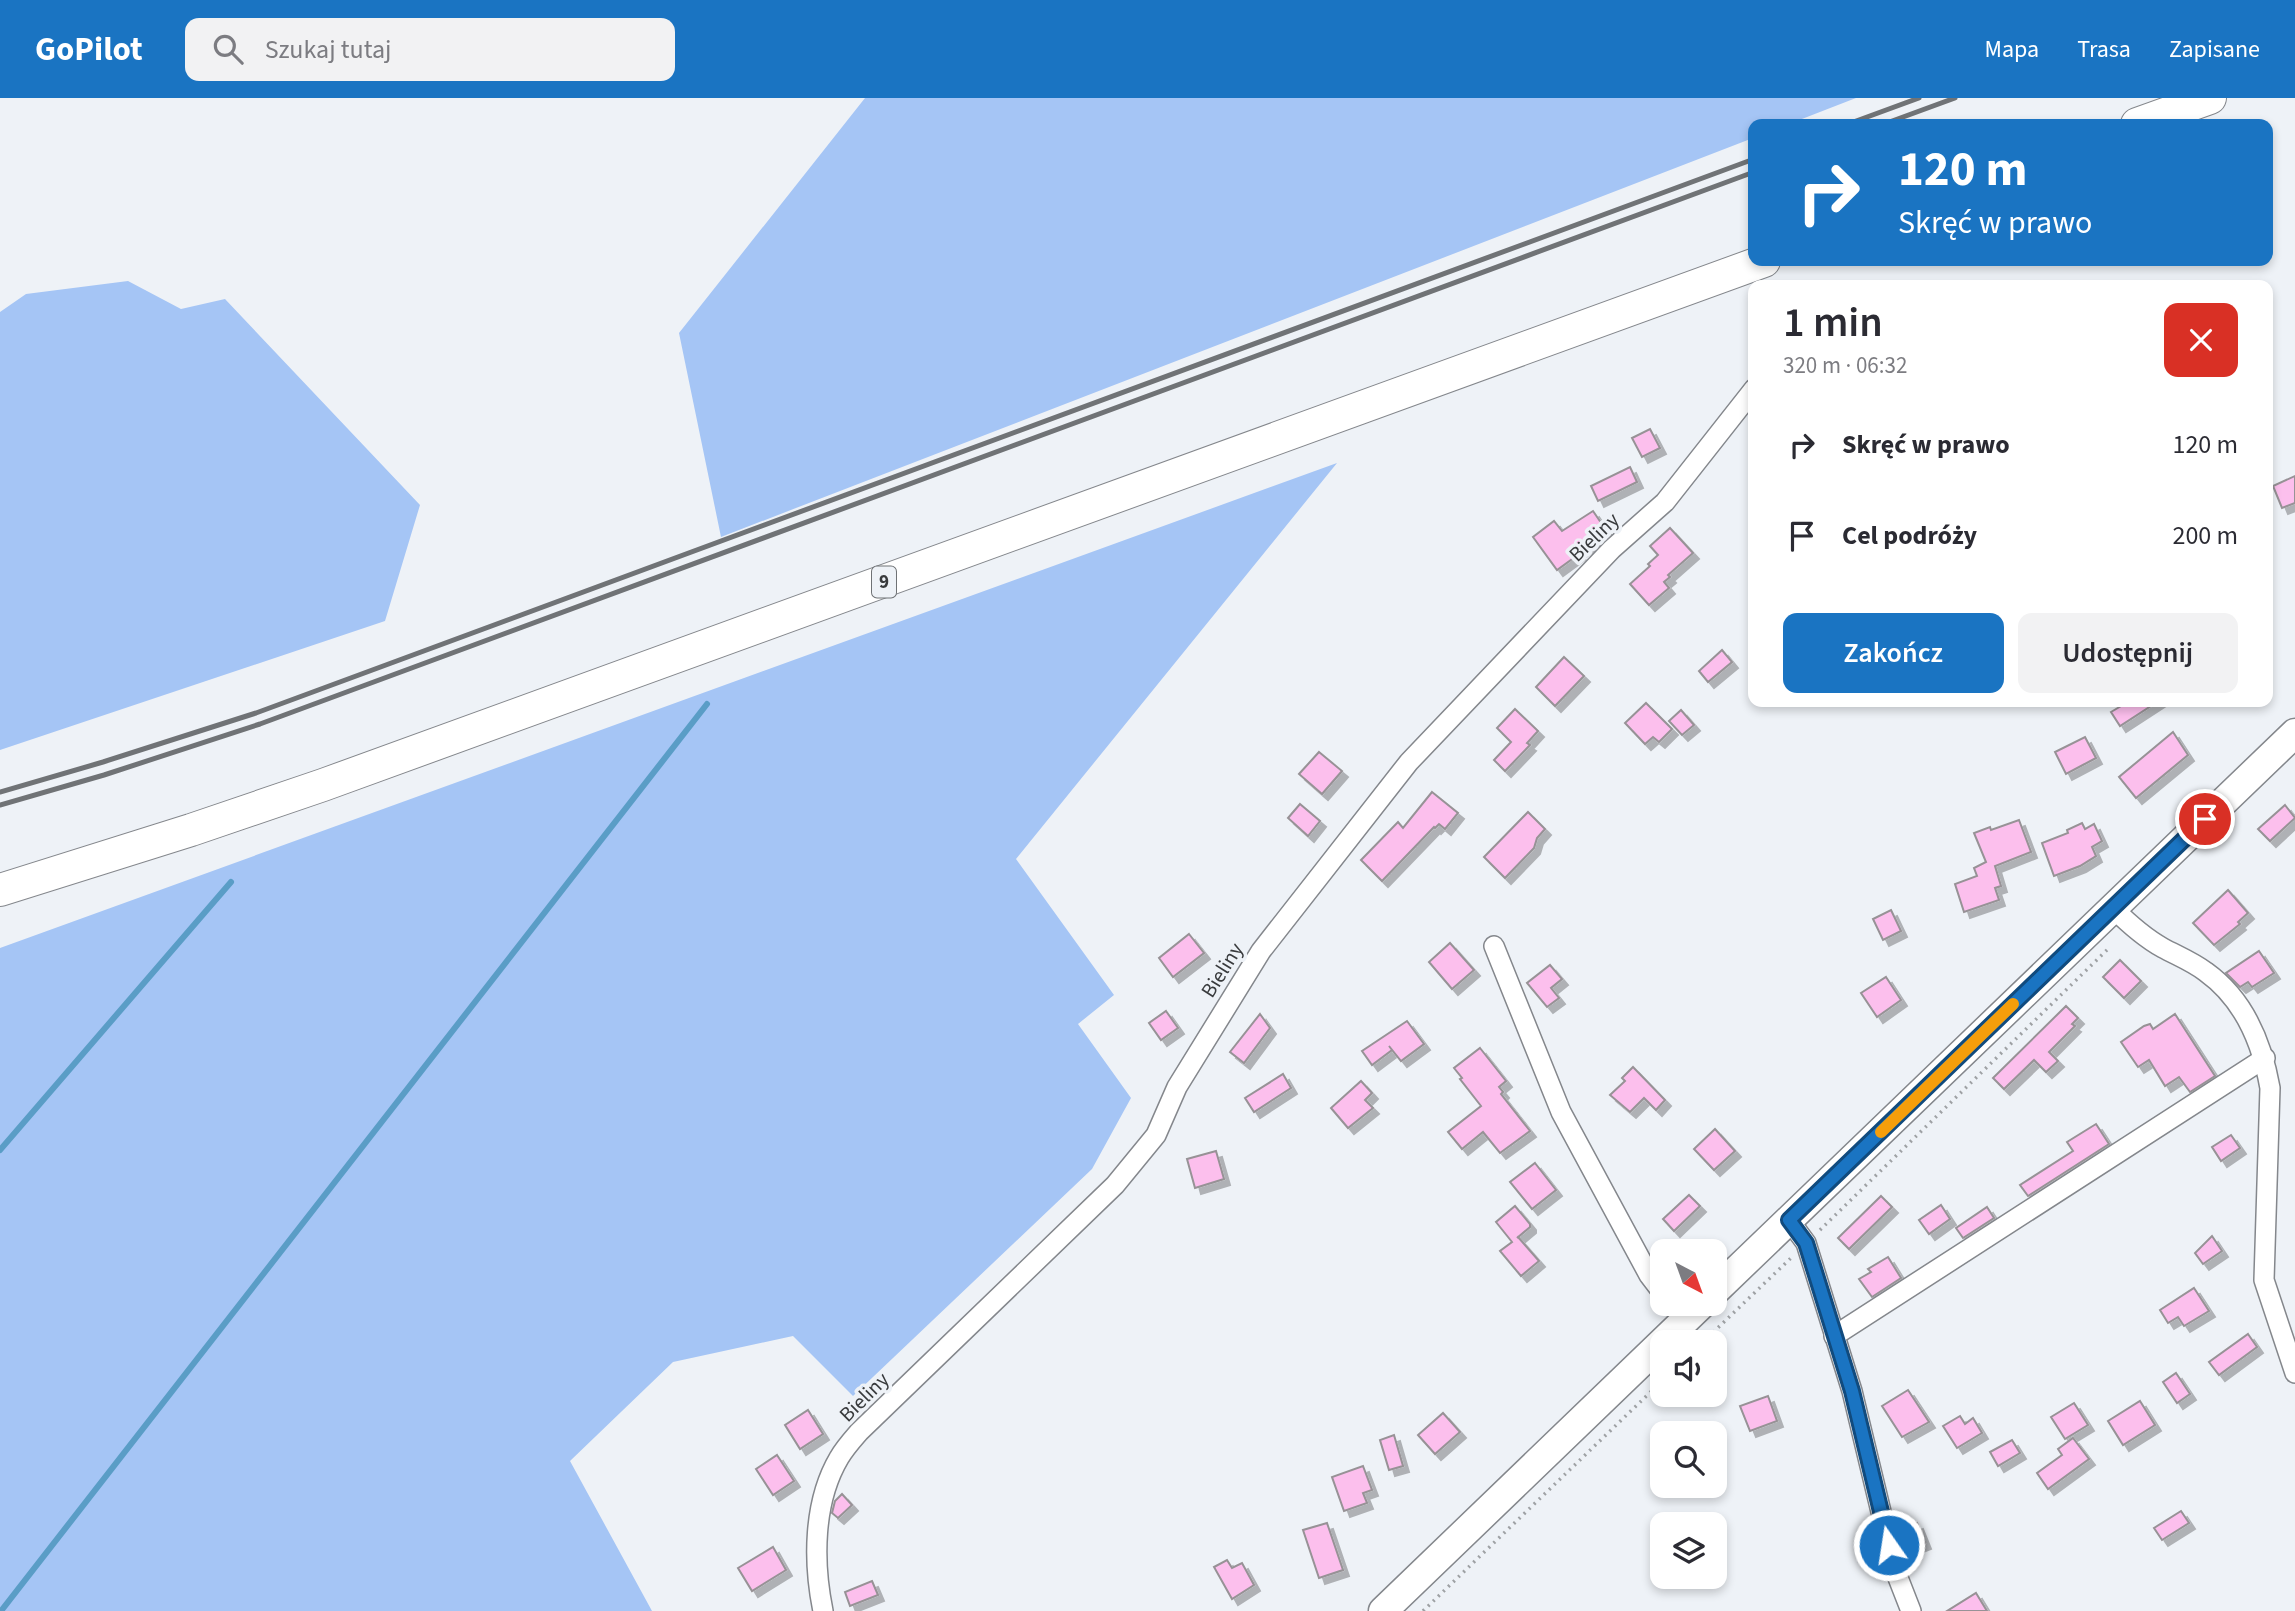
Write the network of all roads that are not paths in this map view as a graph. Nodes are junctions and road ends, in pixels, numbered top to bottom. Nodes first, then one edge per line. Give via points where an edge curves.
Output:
1 (2210, 98) edge
2 (2151, 119) edge
3 (1750, 266) edge
4 (1748, 397) edge
5 (2295, 733) edge
6 (0, 890) edge
7 (2122, 917) junction
8 (1494, 946) dead end
9 (2265, 1058) junction
10 (1789, 1220) junction
11 (1650, 1277) edge
12 (1727, 1279) edge
13 (1680, 1316) edge
14 (1834, 1336) junction
15 (2295, 1373) edge
16 (823, 1611) edge
17 (1382, 1611) edge
18 (1911, 1611) edge

1 - 2 main road
3 - 6 main road, 9 via 323,785
4 - 16 street, Bieliny via 1665,502 1612,549 1409,762 1261,951 1177,1087 1156,1135 1115,1185 859,1432 839,1457 828,1482 816,1543
5 - 7 main road
7 - 9 street via 2162,948 2208,973 2234,997
7 - 10 main road
8 - 11 street via 1561,1112
9 - 14 street
9 - 15 street via 2270,1088 2264,1280
10 - 12 main road
10 - 14 street via 1806,1243
13 - 17 main road
14 - 18 street via 1852,1391 1895,1570

